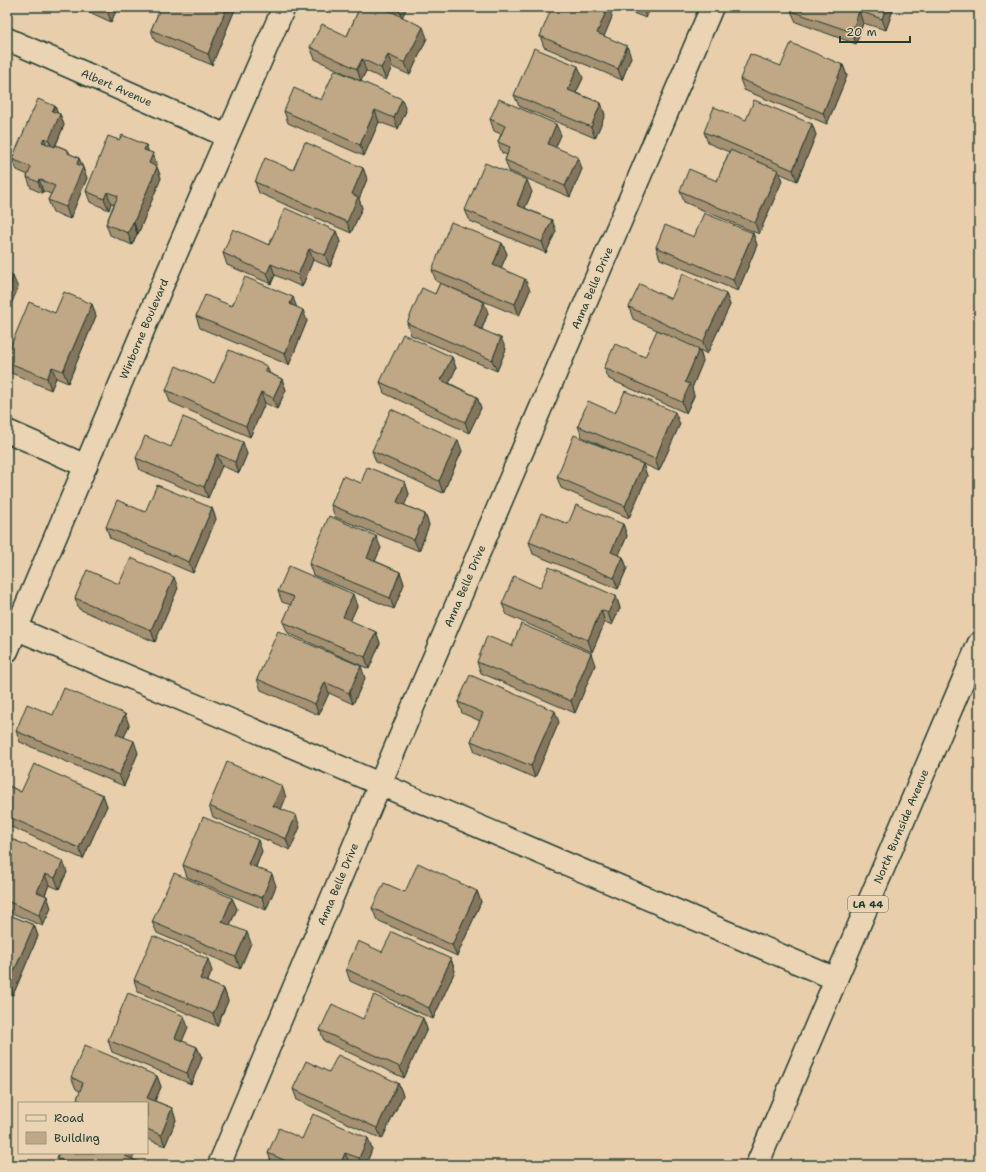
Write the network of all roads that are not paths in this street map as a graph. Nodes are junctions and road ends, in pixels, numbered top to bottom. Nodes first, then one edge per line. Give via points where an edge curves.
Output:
1 (284, 7) edge
2 (712, 7) edge
3 (7, 39) edge
4 (227, 136) junction
5 (7, 431) edge
6 (86, 466) junction
7 (16, 629) junction
8 (979, 643) edge
9 (7, 651) edge
10 (380, 784) junction
11 (836, 979) junction
12 (219, 1165) edge
13 (757, 1165) edge

1 - 4 street, Winborne Boulevard
2 - 10 street, Anna Belle Drive
3 - 4 street, Albert Avenue
4 - 6 street, Winborne Boulevard
5 - 6 street
6 - 7 street, Winborne Boulevard
7 - 9 street, Winborne Boulevard
7 - 10 street
8 - 11 street, North Burnside Avenue / LA 44
10 - 11 street
10 - 12 street, Anna Belle Drive
11 - 13 street, North Burnside Avenue / LA 44

